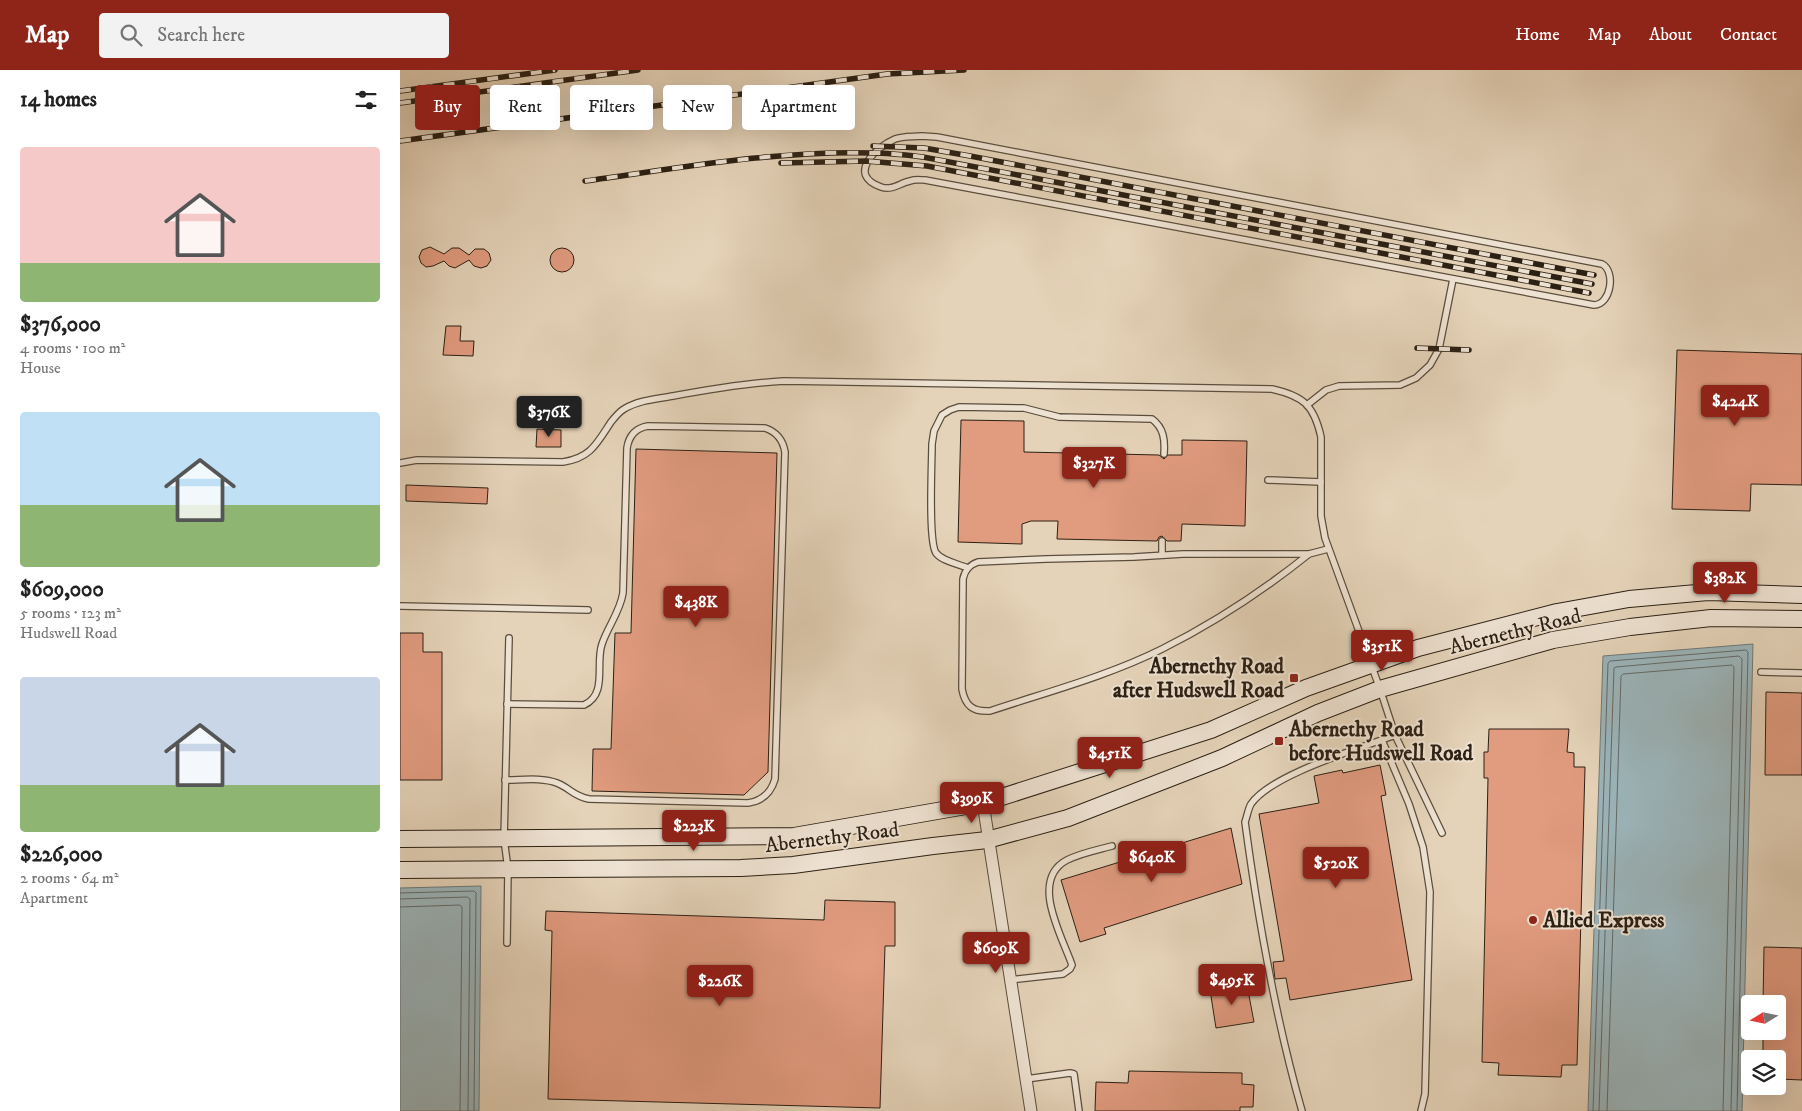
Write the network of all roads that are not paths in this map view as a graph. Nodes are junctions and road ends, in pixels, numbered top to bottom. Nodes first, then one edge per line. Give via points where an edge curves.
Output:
1 (1453, 279) junction
2 (1308, 405) junction
3 (1164, 454) dead end
4 (400, 463) edge
5 (1268, 480) dead end
6 (1321, 482) junction
7 (1162, 541) dead end
8 (1328, 549) junction
9 (1309, 554) junction
10 (1162, 556) junction
11 (968, 568) junction
12 (1708, 592) junction
13 (1802, 595) edge
14 (400, 606) edge
15 (588, 610) dead end
16 (1711, 618) junction
17 (1802, 620) edge
18 (509, 638) dead end
19 (1370, 664) junction
20 (1761, 672) dead end
21 (1802, 673) edge
22 (1380, 689) junction
23 (507, 704) junction
24 (1395, 735) junction
25 (1382, 740) junction
26 (505, 780) junction
27 (982, 804) junction
28 (1442, 833) dead end
29 (400, 839) edge
30 (504, 839) junction
31 (987, 840) junction
32 (1112, 846) dead end
33 (508, 869) junction
34 (400, 870) edge
35 (507, 943) dead end
36 (1010, 980) junction
37 (1026, 1079) junction
38 (1030, 1108) edge
39 (1079, 1111) edge
40 (1302, 1111) edge
41 (1420, 1111) edge

1 - 1 lane via 1598,305 1607,298 1610,273 1602,264 937,137 894,140 881,146 866,161 870,181 880,187 925,180
1 - 2 lane via 1439,349 1430,365 1416,378 1400,385 1339,386 1326,390
2 - 4 lane via 1288,392 1272,389 758,382 670,396 627,407 616,416 586,455 572,461 416,460
2 - 6 lane via 1321,437
3 - 11 lane via 1164,436 1152,420 1059,417 1024,408 968,407 950,410 942,415 932,444 932,538 937,554
5 - 6 lane
6 - 8 lane via 1322,527
7 - 10 lane
8 - 9 lane
8 - 19 lane
9 - 10 lane
9 - 11 lane via 1253,595 1162,649 1093,677 990,711 974,710 964,698 962,688 963,579
10 - 11 lane via 978,562
12 - 13 main road, Abernethy Road
12 - 16 main road
12 - 19 main road, Abernethy Road via 1629,599 1557,612 1418,648
14 - 15 lane
16 - 17 main road, Abernethy Road
16 - 22 main road, Abernethy Road via 1553,640
18 - 23 lane
19 - 22 lane
19 - 27 main road, Abernethy Road via 1211,730
20 - 21 lane
22 - 24 lane
22 - 31 main road, Abernethy Road via 1318,713 1222,758 1068,818
23 - 26 lane
23 - 26 lane via 584,705 597,693 600,648 623,593 627,448 636,430 648,426 726,427 765,428 776,433 785,452 775,779 768,794 748,803 589,799 578,797 557,783 546,780
24 - 25 lane
24 - 28 lane
25 - 40 lane via 1272,785 1251,804 1245,822 1276,1001
25 - 41 lane via 1409,804 1422,847 1430,892 1426,1074
26 - 30 lane
27 - 30 main road, Abernethy Road via 794,836
27 - 31 street
29 - 30 main road, Abernethy Road
30 - 33 lane
31 - 33 main road, Abernethy Road via 793,865
31 - 36 street
32 - 36 lane via 1066,860 1049,882 1052,914 1072,965 1070,969 1063,974
33 - 34 main road, Abernethy Road
33 - 35 lane
36 - 37 street
37 - 38 street
37 - 39 lane via 1074,1074

